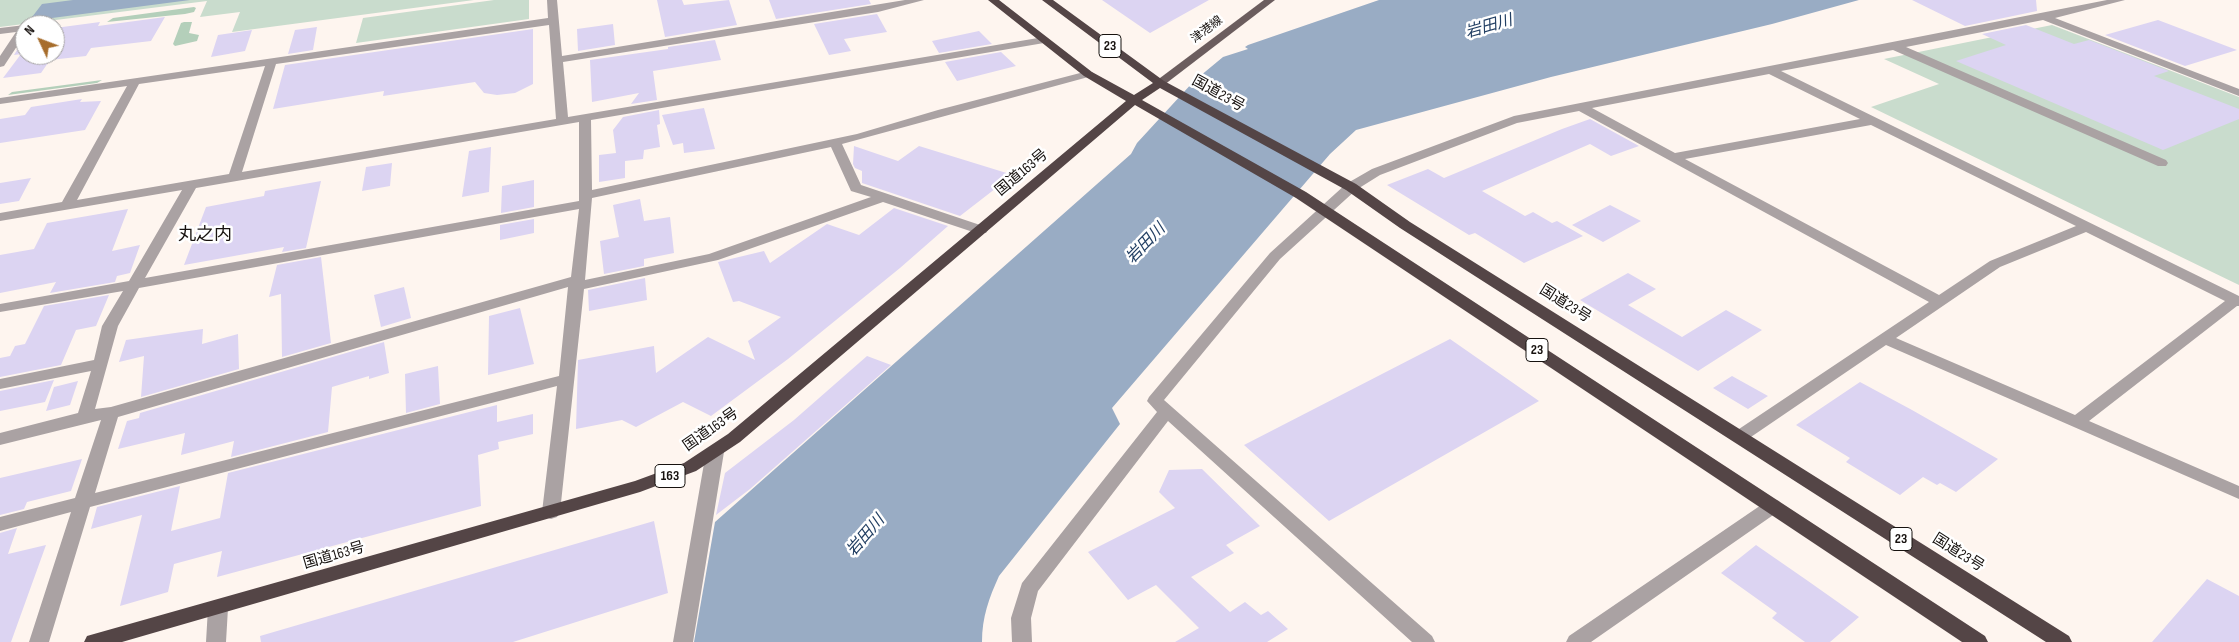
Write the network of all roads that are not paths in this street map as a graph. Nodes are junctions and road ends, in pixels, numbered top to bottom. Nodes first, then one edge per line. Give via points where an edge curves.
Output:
1 (552, 0) edge
2 (919, 0) edge
3 (994, 0) edge
4 (1047, 0) edge
5 (1270, 0) edge
6 (2120, 0) edge
7 (2044, 17) junction
8 (552, 21) junction
9 (0, 31) edge
10 (1044, 40) junction
11 (1894, 46) junction
12 (557, 60) junction
13 (272, 62) junction
14 (0, 64) edge
15 (1772, 71) junction
16 (1088, 74) junction
17 (135, 82) junction
18 (1160, 83) junction
19 (2239, 92) edge
20 (0, 101) edge
21 (1138, 102) junction
22 (1581, 106) junction
23 (585, 118) junction
24 (1871, 121) junction
25 (562, 122) junction
26 (835, 142) junction
27 (1673, 157) junction
28 (2162, 163) dead end
29 (234, 178) junction
30 (192, 185) junction
31 (1351, 187) junction
32 (881, 198) junction
33 (586, 199) junction
34 (67, 206) junction
35 (1325, 211) junction
36 (0, 217) edge
37 (2086, 227) junction
38 (981, 230) junction
39 (576, 283) junction
40 (134, 284) junction
41 (2237, 301) edge
42 (1940, 302) junction
43 (0, 308) edge
44 (1885, 339) junction
45 (101, 364) junction
46 (566, 379) junction
47 (0, 384) edge
48 (1160, 406) junction
49 (111, 413) junction
50 (85, 416) junction
51 (2077, 422) junction
52 (1739, 437) junction
53 (0, 439) edge
54 (715, 452) junction
55 (2239, 493) edge
56 (84, 502) junction
57 (1773, 506) junction
58 (551, 512) junction
59 (0, 524) edge
60 (218, 608) junction
61 (39, 642) edge
62 (94, 642) edge
63 (216, 642) edge
64 (683, 642) edge
65 (1022, 642) edge
66 (1425, 642) edge
67 (1576, 642) edge
68 (1978, 642) edge
69 (2062, 642) edge

1 - 8 street
2 - 12 street via 868,11
3 - 10 highway, 23
4 - 18 highway, 国道23号 / 23
5 - 18 main road, 津港線
6 - 7 street
7 - 11 street
7 - 19 street
8 - 12 street
8 - 13 street
9 - 14 street via 24,28
10 - 16 highway, 23
10 - 23 street
11 - 15 street
11 - 28 street
12 - 25 street
13 - 17 street
13 - 29 street
15 - 22 street
15 - 24 street
16 - 21 highway, 23
16 - 26 street
17 - 20 street
17 - 34 street
18 - 21 highway, 国道163号 / 163
18 - 31 highway, 国道23号 / 23
21 - 35 highway, 23
21 - 38 highway, 国道163号 / 163
22 - 27 street
22 - 31 street via 1514,120 1376,172
23 - 25 street
23 - 33 street
24 - 27 street
24 - 37 street
25 - 29 street
26 - 32 street via 856,188
26 - 33 street
27 - 42 street
29 - 30 street
30 - 34 street
30 - 40 street
31 - 35 street
31 - 52 highway, 国道23号 / 23
32 - 38 street
32 - 39 street via 713,257
33 - 39 street
33 - 40 street
34 - 36 street
35 - 48 street via 1275,256
35 - 57 highway, 23
37 - 41 street
37 - 42 street via 1995,264
38 - 54 highway, 国道163号 / 163
39 - 46 street
39 - 49 street
40 - 43 street
40 - 45 street via 110,326
41 - 51 street
42 - 44 street
44 - 51 street
44 - 52 street
45 - 47 street
45 - 50 street
46 - 56 street
46 - 58 street
48 - 65 street via 1030,588 1021,618
48 - 66 street
49 - 50 street
49 - 56 street
50 - 53 street
51 - 55 street
52 - 69 highway, 国道23号 / 23
54 - 58 highway, 国道163号 / 163 via 675,474
54 - 64 street
56 - 59 street
56 - 61 street
57 - 67 street
57 - 68 highway, 23
58 - 60 highway, 国道163号 / 163
60 - 62 highway, 国道163号 / 163
60 - 63 street

